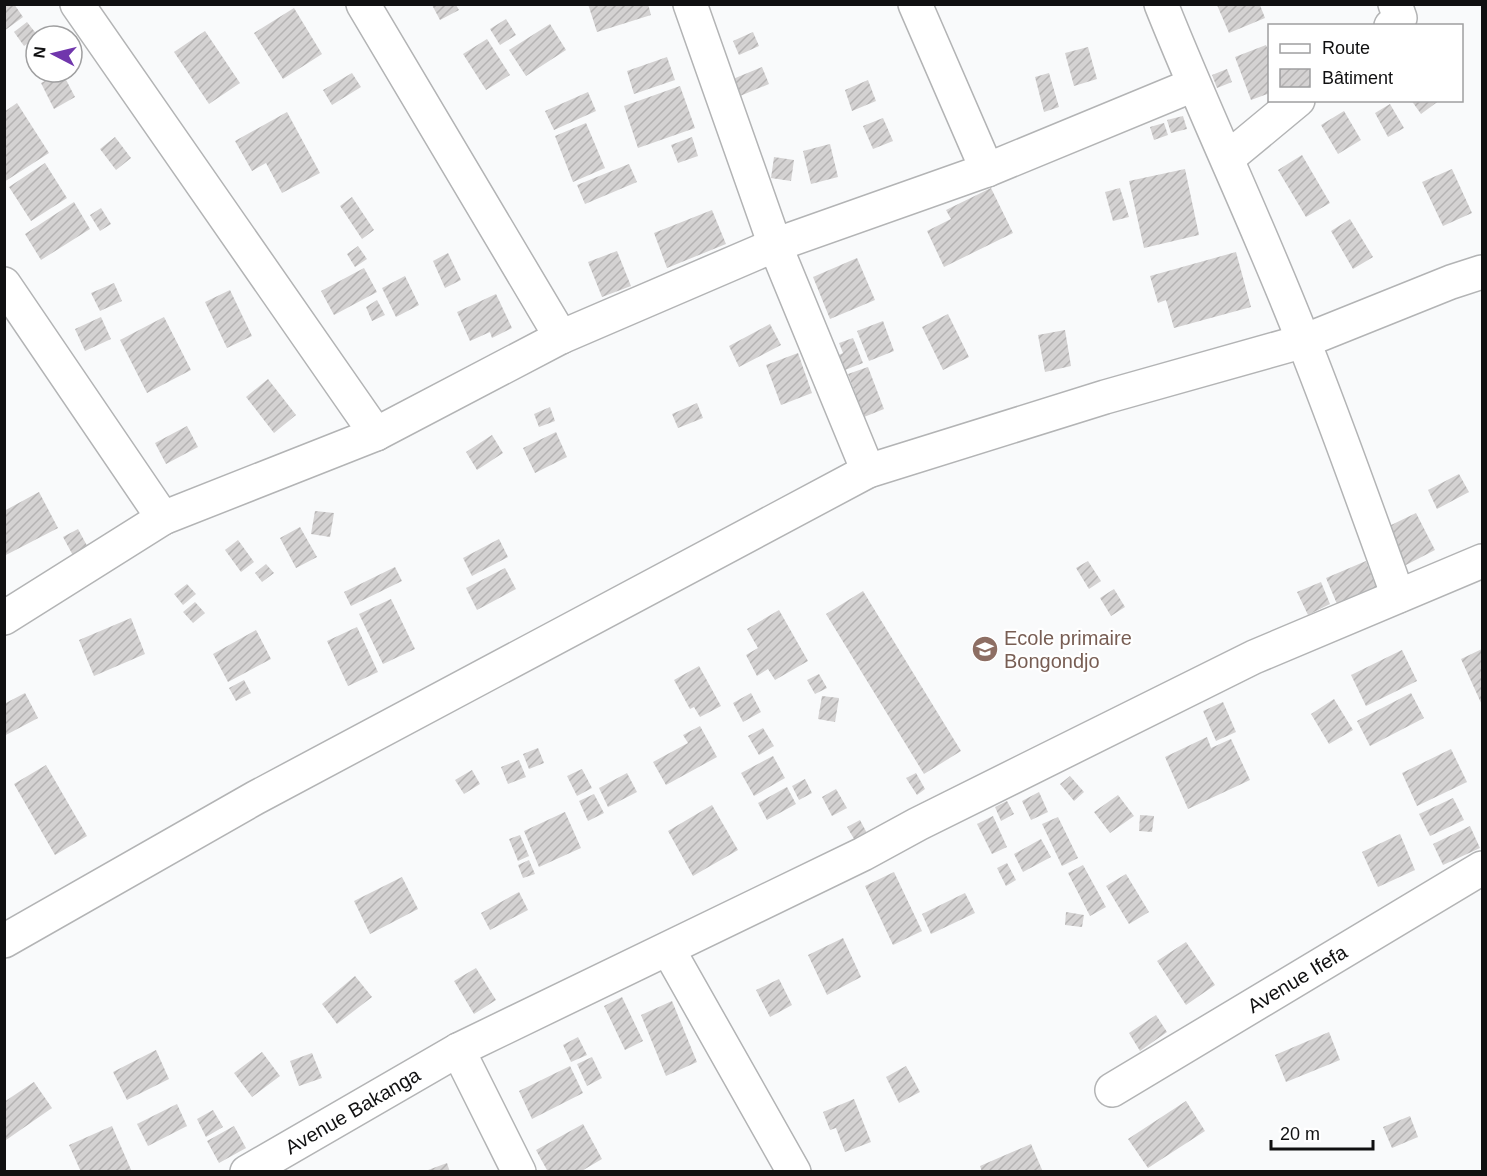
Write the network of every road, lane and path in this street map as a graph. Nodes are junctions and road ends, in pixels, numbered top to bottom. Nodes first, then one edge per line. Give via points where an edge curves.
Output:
1 (76, 4) edge
2 (363, 4) edge
3 (690, 4) edge
4 (915, 4) edge
5 (1161, 4) edge
6 (1395, 4) edge
7 (1392, 24) edge
8 (1193, 85) junction
9 (1296, 102) edge
10 (1228, 158) junction
11 (987, 170) junction
12 (775, 245) junction
13 (1482, 272) edge
14 (4, 284) edge
15 (561, 337) junction
16 (1304, 341) junction
17 (376, 434) junction
18 (868, 471) junction
19 (163, 518) junction
20 (1482, 561) edge
21 (1398, 596) junction
22 (4, 618) edge
23 (1482, 868) edge
24 (4, 941) edge
25 (668, 949) junction
26 (458, 1050) junction
27 (1112, 1090) dead end
28 (247, 1172) edge
29 (519, 1172) edge
30 (794, 1172) edge

1 - 17 street
2 - 15 street
3 - 12 street
4 - 11 street
5 - 8 street
6 - 7 street via 1400,18
8 - 10 street
8 - 11 street
9 - 10 street
10 - 16 street
11 - 12 street
12 - 15 street
12 - 18 street
13 - 16 street
14 - 19 street
15 - 17 street
16 - 18 street via 1105,397
16 - 21 street
17 - 19 street
18 - 24 street via 255,798
19 - 22 street
20 - 21 street, Avenue Bakanga
21 - 25 street, Avenue Bakanga via 1254,657
23 - 27 street, Avenue Ifefa
25 - 26 street, Avenue Bakanga
25 - 30 street
26 - 28 street, Avenue Bakanga
26 - 29 street

